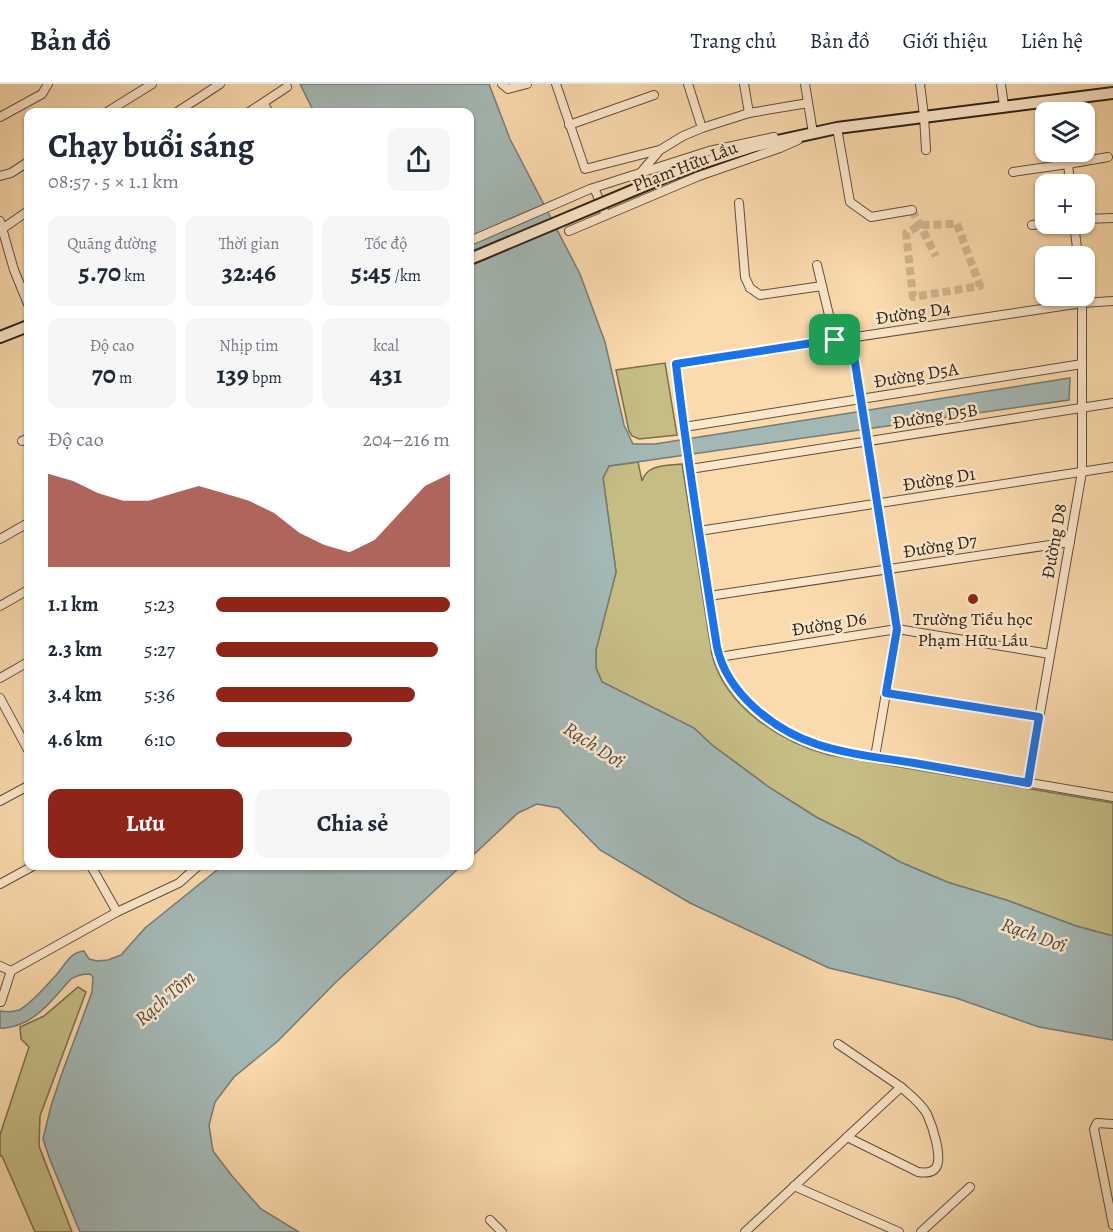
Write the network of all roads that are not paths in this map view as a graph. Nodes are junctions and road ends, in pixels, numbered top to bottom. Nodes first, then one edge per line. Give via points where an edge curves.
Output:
1 (48, 84) edge
2 (152, 84) edge
3 (220, 84) edge
4 (502, 84) edge
5 (527, 84) edge
6 (556, 84) edge
7 (688, 84) edge
8 (744, 84) edge
9 (805, 84) edge
10 (920, 84) edge
11 (1000, 84) edge
12 (286, 87) dead end
13 (1109, 90) edge
14 (654, 95) dead end
15 (1062, 99) junction
16 (1062, 102) edge
17 (263, 103) junction
18 (808, 103) junction
19 (1004, 106) junction
20 (113, 108) edge
21 (183, 108) edge
22 (255, 108) edge
23 (266, 108) edge
24 (749, 114) junction
25 (924, 116) junction
26 (0, 117) edge
27 (569, 125) junction
28 (702, 128) junction
29 (837, 128) junction
30 (813, 132) junction
31 (660, 150) junction
32 (926, 150) dead end
33 (1108, 157) dead end
34 (24, 164) edge
35 (1068, 164) junction
36 (1013, 172) dead end
37 (641, 173) junction
38 (1069, 174) edge
39 (0, 176) edge
40 (592, 189) junction
41 (739, 202) dead end
42 (912, 210) dead end
43 (24, 213) edge
44 (606, 215) junction
45 (1113, 218) edge
46 (1095, 219) edge
47 (1, 225) edge
48 (1032, 225) dead end
49 (1035, 225) edge
50 (569, 231) dead end
51 (474, 239) edge
52 (3, 244) edge
53 (474, 257) edge
54 (817, 265) dead end
55 (822, 286) junction
56 (24, 294) edge
57 (1095, 300) edge
58 (1113, 301) edge
59 (1039, 306) edge
60 (1082, 306) edge
61 (24, 328) edge
62 (0, 337) edge
63 (851, 337) junction
64 (835, 340) junction
65 (1082, 364) junction
66 (862, 399) junction
67 (1113, 403) edge
68 (1081, 408) junction
69 (684, 432) junction
70 (867, 438) junction
71 (689, 465) junction
72 (1113, 467) edge
73 (1082, 472) junction
74 (878, 503) junction
75 (24, 525) edge
76 (699, 531) junction
77 (0, 539) edge
78 (1070, 542) junction
79 (888, 569) junction
80 (24, 592) edge
81 (709, 596) junction
82 (0, 606) edge
83 (897, 629) junction
84 (1050, 654) junction
85 (719, 657) junction
86 (24, 664) edge
87 (0, 678) edge
88 (886, 693) junction
89 (0, 698) edge
90 (1039, 717) junction
91 (24, 743) edge
92 (875, 757) junction
93 (1028, 783) junction
94 (24, 788) edge
95 (1113, 797) edge
96 (0, 801) edge
97 (26, 870) edge
98 (93, 870) edge
99 (194, 870) edge
100 (0, 884) edge
101 (117, 912) junction
102 (0, 966) edge
103 (11, 971) junction
104 (1, 1002) edge
105 (838, 1044) dead end
106 (901, 1087) junction
107 (1113, 1124) edge
108 (847, 1137) junction
109 (794, 1186) junction
110 (970, 1187) dead end
111 (490, 1220) dead end
112 (1113, 1225) edge
113 (502, 1232) edge
114 (745, 1232) edge
115 (899, 1232) edge
116 (921, 1232) edge

1 - 26 street via 42,93
2 - 20 street
3 - 21 street
4 - 5 street via 507,89
6 - 27 street
7 - 28 street
8 - 24 street
9 - 18 street
10 - 25 street
11 - 19 street
12 - 17 street
13 - 15 main road, Phạm Hữu Lầu
14 - 27 street
15 - 16 street
15 - 19 main road, Phạm Hữu Lầu
17 - 22 street
17 - 23 street
18 - 24 street
18 - 30 street
19 - 25 main road, Phạm Hữu Lầu
24 - 28 street
25 - 29 main road, Phạm Hữu Lầu
25 - 32 street
27 - 31 street via 585,169
28 - 31 street
29 - 30 main road, Phạm Hữu Lầu
29 - 42 street via 850,202 871,217
30 - 37 street, Phạm Hữu Lầu via 709,151
30 - 44 street, Phạm Hữu Lầu
30 - 53 main road, Phạm Hữu Lầu, bridge via 696,165
31 - 37 street
33 - 35 street
34 - 39 street
35 - 36 street
35 - 38 street
37 - 40 street, Phạm Hữu Lầu
40 - 44 street
40 - 51 street, Phạm Hữu Lầu
41 - 55 street via 750,288 760,295
43 - 47 street
44 - 50 street, Phạm Hữu Lầu
45 - 46 street
47 - 52 street
48 - 49 street
52 - 56 street
54 - 55 street
55 - 64 street
57 - 58 street, Đường D4
59 - 63 street, Đường D4
60 - 65 street, Đường D8
61 - 62 main road
63 - 64 street, Đường D4
63 - 66 street
64 - 69 street, Đường D4 via 676,364
65 - 66 street, Đường D5A
65 - 68 street, Đường D8
66 - 69 street, Đường D5A
66 - 70 street
67 - 68 street, Đường D5B
68 - 70 street, Đường D5B
68 - 73 street, Đường D8
69 - 71 street
70 - 71 street, Đường D5B
70 - 74 street
71 - 76 street
72 - 73 street, Đường D1
73 - 74 street, Đường D1
73 - 78 street, Đường D8
74 - 76 street, Đường D1
74 - 79 street
75 - 77 street
76 - 81 street
78 - 79 street, Đường D7
78 - 84 street, Đường D8
79 - 81 street, Đường D7
79 - 83 street
80 - 82 street
81 - 85 street
83 - 84 street, Đường D6
83 - 85 street, Đường D6
83 - 88 street
84 - 90 street, Đường D8
85 - 92 street via 740,693 775,723 819,745
86 - 87 street
88 - 90 street
88 - 92 street
89 - 91 street
90 - 93 street, Đường D8
92 - 93 street
93 - 95 street
94 - 96 street
97 - 100 street
98 - 101 street
99 - 101 street via 179,884
101 - 103 street
102 - 103 street
103 - 104 street
105 - 106 street
106 - 108 street
106 - 108 street via 927,1114 939,1153 935,1170 918,1172
107 - 112 street via 1097,1123 1094,1129
108 - 109 street
109 - 114 street
109 - 115 street
110 - 116 street
111 - 113 street

